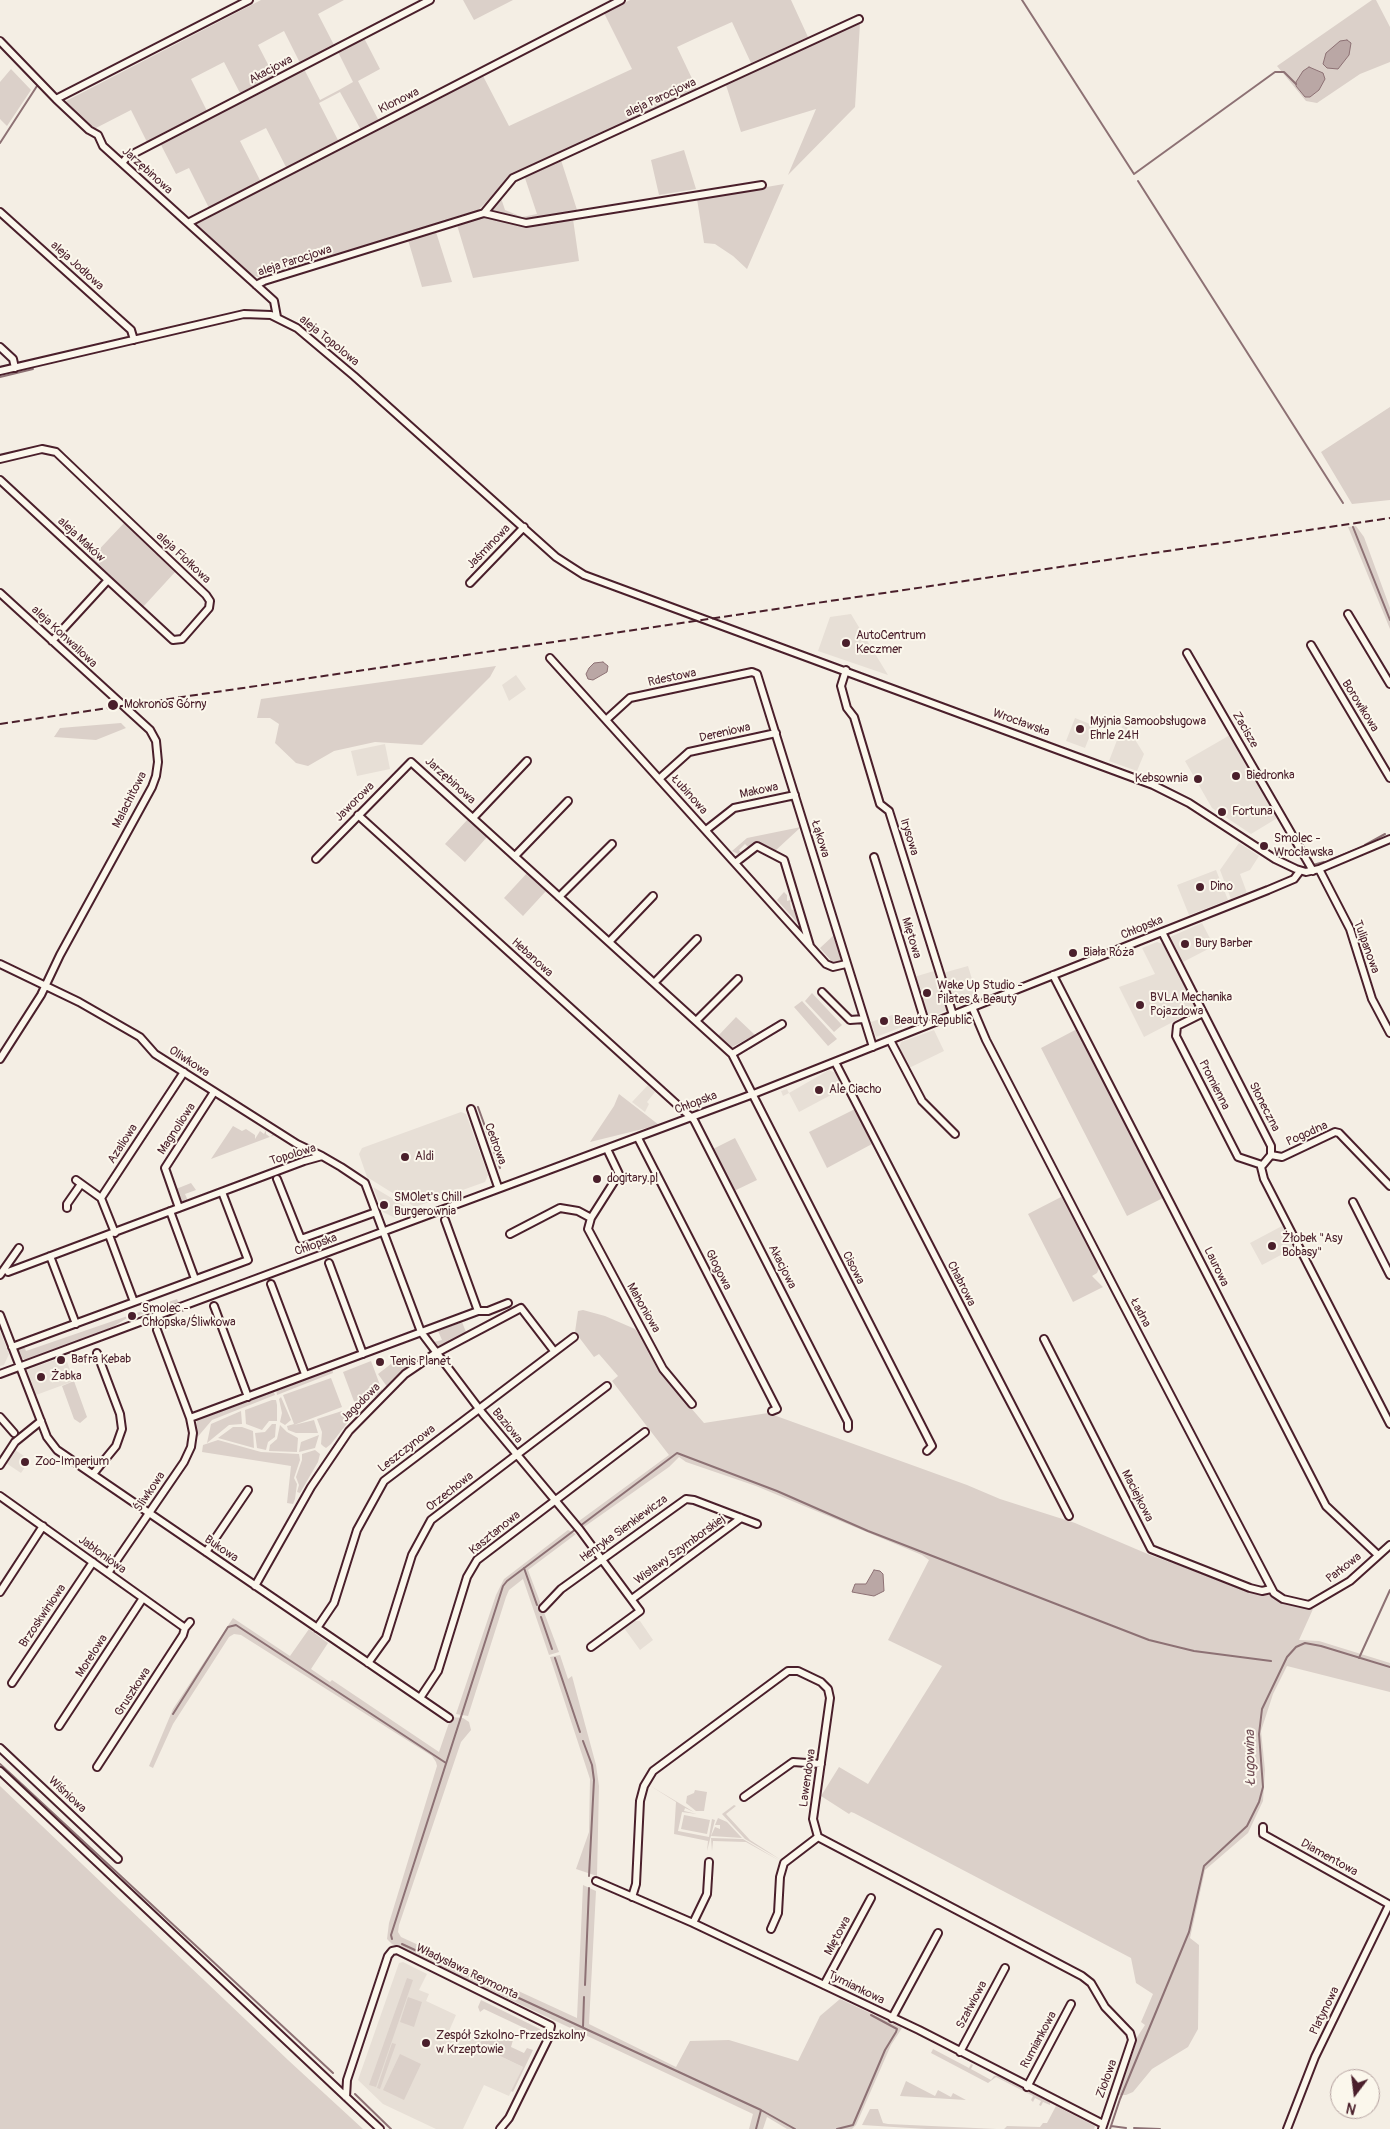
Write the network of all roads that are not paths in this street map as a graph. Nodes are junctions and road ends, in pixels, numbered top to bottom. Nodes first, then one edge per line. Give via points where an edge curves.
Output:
1 (249, 0) edge
2 (430, 0) edge
3 (621, 0) edge
4 (859, 19) dead end
5 (0, 41) edge
6 (56, 99) junction
7 (123, 162) junction
8 (762, 185) dead end
9 (0, 212) edge
10 (484, 213) junction
11 (188, 223) junction
12 (256, 285) junction
13 (277, 317) junction
14 (134, 340) junction
15 (0, 347) edge
16 (15, 368) junction
17 (0, 371) edge
18 (0, 459) edge
19 (0, 480) edge
20 (524, 527) junction
21 (108, 580) junction
22 (470, 583) dead end
23 (0, 593) edge
24 (1348, 614) dead end
25 (720, 624) joint
26 (52, 641) junction
27 (1311, 645) dead end
28 (1187, 653) dead end
29 (550, 658) dead end
30 (846, 670) junction
31 (749, 672) joint
32 (1390, 684) edge
33 (113, 698) joint
34 (607, 719) junction
35 (776, 733) junction
36 (527, 761) dead end
37 (411, 762) joint
38 (1390, 778) edge
39 (659, 779) junction
40 (795, 795) junction
41 (568, 801) dead end
42 (358, 815) junction
43 (473, 818) junction
44 (706, 830) junction
45 (1390, 838) edge
46 (612, 844) dead end
47 (515, 856) junction
48 (874, 857) dead end
49 (316, 859) dead end
50 (734, 863) junction
51 (1300, 870) junction
52 (1316, 870) junction
53 (653, 896) dead end
54 (559, 897) junction
55 (1162, 932) junction
56 (697, 939) dead end
57 (609, 942) junction
58 (810, 947) junction
59 (0, 964) edge
60 (846, 964) junction
61 (1053, 975) junction
62 (738, 979) dead end
63 (654, 983) junction
64 (46, 985) junction
65 (822, 992) dead end
66 (972, 1007) junction
67 (1203, 1013) junction
68 (953, 1015) junction
69 (864, 1019) junction
70 (696, 1021) junction
71 (782, 1024) dead end
72 (926, 1025) junction
73 (1390, 1033) edge
74 (890, 1040) junction
75 (873, 1047) junction
76 (732, 1054) junction
77 (0, 1059) edge
78 (835, 1062) junction
79 (184, 1072) junction
80 (214, 1092) junction
81 (752, 1094) junction
82 (471, 1109) dead end
83 (691, 1117) junction
84 (955, 1134) dead end
85 (638, 1138) junction
86 (606, 1149) junction
87 (1271, 1155) junction
88 (322, 1156) junction
89 (1262, 1165) junction
90 (277, 1178) dead end
91 (1390, 1186) edge
92 (498, 1187) junction
93 (222, 1192) junction
94 (101, 1198) junction
95 (1352, 1202) dead end
96 (67, 1208) dead end
97 (179, 1208) junction
98 (170, 1211) junction
99 (376, 1212) junction
100 (591, 1218) junction
101 (445, 1220) dead end
102 (383, 1232) junction
103 (111, 1234) junction
104 (510, 1234) dead end
105 (20, 1248) dead end
106 (50, 1256) junction
107 (329, 1263) dead end
108 (8, 1272) dead end
109 (1, 1275) edge
110 (1390, 1275) edge
111 (195, 1279) junction
112 (271, 1284) dead end
113 (134, 1302) junction
114 (508, 1303) dead end
115 (214, 1306) dead end
116 (478, 1311) junction
117 (0, 1315) edge
118 (76, 1324) junction
119 (157, 1330) dead end
120 (421, 1332) junction
121 (574, 1337) dead end
122 (1044, 1339) dead end
123 (12, 1347) junction
124 (554, 1351) junction
125 (97, 1353) dead end
126 (363, 1354) junction
127 (436, 1354) junction
128 (20, 1367) junction
129 (0, 1374) edge
130 (305, 1374) junction
131 (607, 1386) dead end
132 (248, 1397) junction
133 (692, 1404) dead end
134 (479, 1408) junction
135 (772, 1411) dead end
136 (0, 1417) edge
137 (190, 1418) junction
138 (40, 1421) junction
139 (1390, 1424) edge
140 (848, 1428) dead end
141 (14, 1432) dead end
142 (645, 1432) dead end
143 (927, 1451) dead end
144 (517, 1455) junction
145 (0, 1465) edge
146 (93, 1474) junction
147 (248, 1490) dead end
148 (0, 1496) edge
149 (554, 1501) junction
150 (149, 1513) junction
151 (1069, 1516) dead end
152 (741, 1518) junction
153 (757, 1524) dead end
154 (43, 1526) junction
155 (1390, 1545) edge
156 (206, 1552) junction
157 (1378, 1555) junction
158 (603, 1558) junction
159 (93, 1562) junction
160 (108, 1573) junction
161 (255, 1586) junction
162 (1271, 1588) junction
163 (0, 1592) edge
164 (143, 1598) junction
165 (632, 1599) junction
166 (544, 1608) dead end
167 (190, 1622) dead end
168 (185, 1628) junction
169 (317, 1628) junction
170 (591, 1647) dead end
171 (368, 1663) junction
172 (12, 1683) dead end
173 (420, 1698) junction
174 (449, 1718) dead end
175 (59, 1726) dead end
176 (0, 1748) edge
177 (821, 1764) junction
178 (97, 1767) dead end
179 (0, 1771) edge
180 (744, 1797) dead end
181 (1263, 1827) dead end
182 (818, 1837) junction
183 (118, 1859) dead end
184 (709, 1862) dead end
185 (596, 1881) dead end
186 (632, 1897) junction
187 (871, 1898) dead end
188 (1390, 1905) edge
189 (693, 1923) junction
190 (771, 1929) dead end
191 (938, 1933) dead end
192 (1004, 1968) dead end
193 (824, 1985) junction
194 (1072, 2004) dead end
195 (892, 2018) junction
196 (960, 2052) junction
197 (347, 2080) junction
198 (332, 2084) junction
199 (1027, 2087) junction
200 (346, 2097) junction
201 (1102, 2127) edge
202 (380, 2129) edge
203 (500, 2129) edge
204 (1287, 2129) edge

1 - 6 street
2 - 7 street, Akacjowa via 127,157
3 - 11 street, Klonowa
4 - 10 street, aleja Parocjowa via 513,178
5 - 6 street, Jarzębinowa
6 - 7 street, Jarzębinowa via 98,135 103,146
7 - 11 street, Jarzębinowa
8 - 10 street via 526,223
9 - 14 street, aleja Jodłowa via 131,330
10 - 12 street, aleja Parocjowa
11 - 12 street, Jarzębinowa
12 - 13 street, Jarzębinowa via 274,301
13 - 14 street, aleja Topolowa via 244,314
13 - 20 street, aleja Topolowa via 297,328 354,376
14 - 16 street, aleja Topolowa
15 - 16 street via 13,359
16 - 17 street, aleja Topolowa
18 - 21 street, aleja Fiołkowa via 42,449 56,452 206,595 209,608 182,639 173,640
19 - 21 street, aleja Maków
20 - 22 street, Jaśminowa
20 - 25 street, aleja Topolowa via 556,557 578,572
21 - 26 street, aleja Maków
23 - 26 street, aleja Konwaliowa
24 - 32 street
25 - 30 street, Wrocławska
26 - 33 street, aleja Konwaliowa
27 - 38 street, Borowikowa
28 - 52 street, Zacisze
29 - 34 street, Łubinowa
30 - 51 street, Wrocławska via 1153,784 1282,863
30 - 68 street, Irysowa via 841,686 847,708 854,717 880,804 889,811
31 - 34 street, Rdestowa via 630,698
31 - 35 street, Łąkowa via 758,676
33 - 64 street, Malachitowa via 155,738 157,772
34 - 39 street, Łubinowa
35 - 39 street, Dereniowa via 689,752
35 - 40 street, Łąkowa
36 - 43 street, Jarzębinowa
37 - 42 street, Jaworowa
37 - 43 street, Jarzębinowa
39 - 44 street, Łubinowa
40 - 44 street, Makowa via 734,808
40 - 60 street, Łąkowa
41 - 47 street
42 - 49 street, Jaworowa
42 - 83 street, Hebanowa
43 - 47 street, Jarzębinowa
44 - 50 street, Łubinowa
45 - 52 street
46 - 54 street
47 - 54 street, Jarzębinowa
48 - 72 street, Miętowa
50 - 58 street, Łubinowa
50 - 58 street, Łubinowa via 756,846 782,858
51 - 52 street
51 - 55 street, Chłopska via 1291,880
52 - 73 street, Tulipanowa via 1350,929 1372,998
53 - 57 street
54 - 57 street, Jarzębinowa
55 - 61 street, Chłopska
55 - 67 street, Słoneczna
56 - 63 street
57 - 63 street, Jarzębinowa
58 - 60 street, Łubinowa via 828,966
59 - 64 street, Oliwkowa
60 - 69 street, Łąkowa
61 - 66 street, Chłopska
61 - 157 street, Laurowa via 1326,1506
62 - 70 street
63 - 70 street, Jarzębinowa
64 - 77 street, Malachitowa
64 - 79 street, Oliwkowa via 140,1036 155,1054
65 - 69 street via 850,1020
66 - 68 street, Chłopska
66 - 162 street, Ładna via 986,1040
67 - 87 street, Słoneczna via 1262,1125 1271,1146
67 - 89 street, Promienna via 1177,1026 1176,1036 1238,1157
68 - 72 street, Chłopska
69 - 75 street, Łąkowa
70 - 76 street, Jarzębinowa
71 - 76 street
72 - 74 street, Chłopska
74 - 75 street, Chłopska
74 - 84 street via 922,1101
75 - 78 street, Chłopska
76 - 81 street, Jarzębinowa
78 - 81 street, Chłopska
78 - 151 street, Chabrowa
79 - 80 street, Oliwkowa
79 - 94 street, Azaliowa
80 - 88 street, Oliwkowa via 296,1144
80 - 97 street, Magnoliowa via 165,1168
81 - 83 street, Chłopska
81 - 143 street, Cisowa via 932,1446
82 - 92 street, Cedrowa
83 - 85 street, Chłopska
83 - 140 street, Akacjowa via 844,1413
85 - 86 street, Chłopska
85 - 135 street, Głogowa via 776,1409
86 - 92 street, Chłopska
86 - 100 street via 618,1174
87 - 89 street
87 - 91 street, Pogodna via 1282,1158 1334,1132 1338,1133
88 - 93 street, Topolowa
88 - 99 street, Topolowa via 365,1183
89 - 139 street via 1260,1170 1264,1179
90 - 99 street, Topolowa via 301,1239
92 - 102 street, Chłopska
93 - 97 street, Topolowa
93 - 111 street via 248,1260
94 - 96 street via 78,1182
94 - 103 street
95 - 110 street
97 - 98 street, Topolowa
98 - 103 street, Topolowa
98 - 111 street
99 - 102 street, Topolowa
100 - 104 street via 578,1211 560,1208
100 - 133 street, Mahoniowa via 588,1230 639,1327 663,1369
101 - 116 street
102 - 120 street
102 - 128 street, Chłopska
103 - 106 street, Topolowa
103 - 113 street
105 - 109 street
106 - 108 street, Topolowa
106 - 118 street
107 - 126 street
111 - 113 street
112 - 130 street
113 - 118 street
114 - 116 street via 488,1311
115 - 132 street
116 - 120 street
117 - 123 street, Bukowa
118 - 123 street
119 - 137 street, Śliwkowa
120 - 126 street
120 - 127 street, Baziowa
121 - 124 street, Leszczynowa
122 - 162 street, Maciejkowa via 1151,1549 1250,1588 1262,1591
123 - 128 street, Bukowa
124 - 127 street, Jagodowa via 521,1308
124 - 134 street, Leszczynowa
125 - 146 street via 120,1414 122,1429 116,1446
126 - 130 street
127 - 134 street, Baziowa
127 - 161 street, Jagodowa via 406,1374 349,1431 311,1487
128 - 129 street, Chłopska
128 - 138 street, Bukowa
130 - 132 street
131 - 144 street, Orzechowa
132 - 137 street
134 - 144 street, Baziowa
134 - 169 street, Leszczynowa via 384,1480 357,1530 334,1602
136 - 141 street
137 - 150 street, Śliwkowa via 192,1436 188,1454
138 - 145 street via 15,1442
138 - 146 street, Bukowa via 57,1450
142 - 149 street, Kasztanowa
144 - 149 street, Baziowa
144 - 171 street, Orzechowa via 431,1520 412,1555 386,1638
146 - 150 street, Bukowa
147 - 156 street
148 - 154 street, Jabłoniowa
149 - 158 street, Baziowa
149 - 173 street, Kasztanowa via 477,1560 467,1577 438,1671
150 - 156 street, Bukowa
150 - 160 street, Śliwkowa
152 - 153 street, Henryka Sienkiewicza
152 - 158 street, Henryka Sienkiewicza via 686,1499
152 - 165 street, Wisławy Szymborskiej
154 - 159 street, Jabłoniowa
154 - 163 street
155 - 157 street, Parkowa
156 - 161 street, Bukowa
157 - 162 street, Parkowa via 1338,1589 1309,1605 1283,1599
158 - 165 street, Baziowa
158 - 166 street, Henryka Sienkiewicza via 561,1589
159 - 160 street, Jabłoniowa
159 - 172 street, Brzoskwiniowa
160 - 164 street, Jabłoniowa
161 - 169 street, Bukowa
164 - 168 street, Jabłoniowa
164 - 175 street, Morelowa
165 - 170 street via 640,1611
167 - 168 street
168 - 178 street, Gruszkowa
169 - 171 street, Bukowa
171 - 173 street, Bukowa
173 - 174 street, Bukowa
176 - 183 street, Wiśniowa
177 - 180 street via 793,1762
177 - 182 street, Lawendowa via 813,1819
177 - 186 street, Lawendowa via 829,1691 821,1682 798,1671 788,1671 658,1766 650,1776 640,1801 636,1884
179 - 198 street
181 - 188 street, Diamentowa via 1263,1834
182 - 190 street via 784,1863 778,1913
182 - 201 street, Ziołowa via 1091,1983 1105,2007 1132,2036 1131,2049
184 - 189 street via 707,1894
185 - 186 street, Tymiankowa
186 - 189 street, Tymiankowa
187 - 193 street, Miętowa
188 - 204 street, Platynowa via 1315,2057
189 - 193 street, Tymiankowa
191 - 195 street
192 - 196 street, Szałwiowa
193 - 195 street, Tymiankowa
194 - 199 street, Rumiankowa
195 - 196 street, Tymiankowa
196 - 199 street, Tymiankowa
197 - 198 street
197 - 200 street, Władysława Reymonta
197 - 203 street, Władysława Reymonta via 388,1956 396,1950 551,2026 509,2118
198 - 200 street
199 - 201 street, Tymiankowa
200 - 202 street

